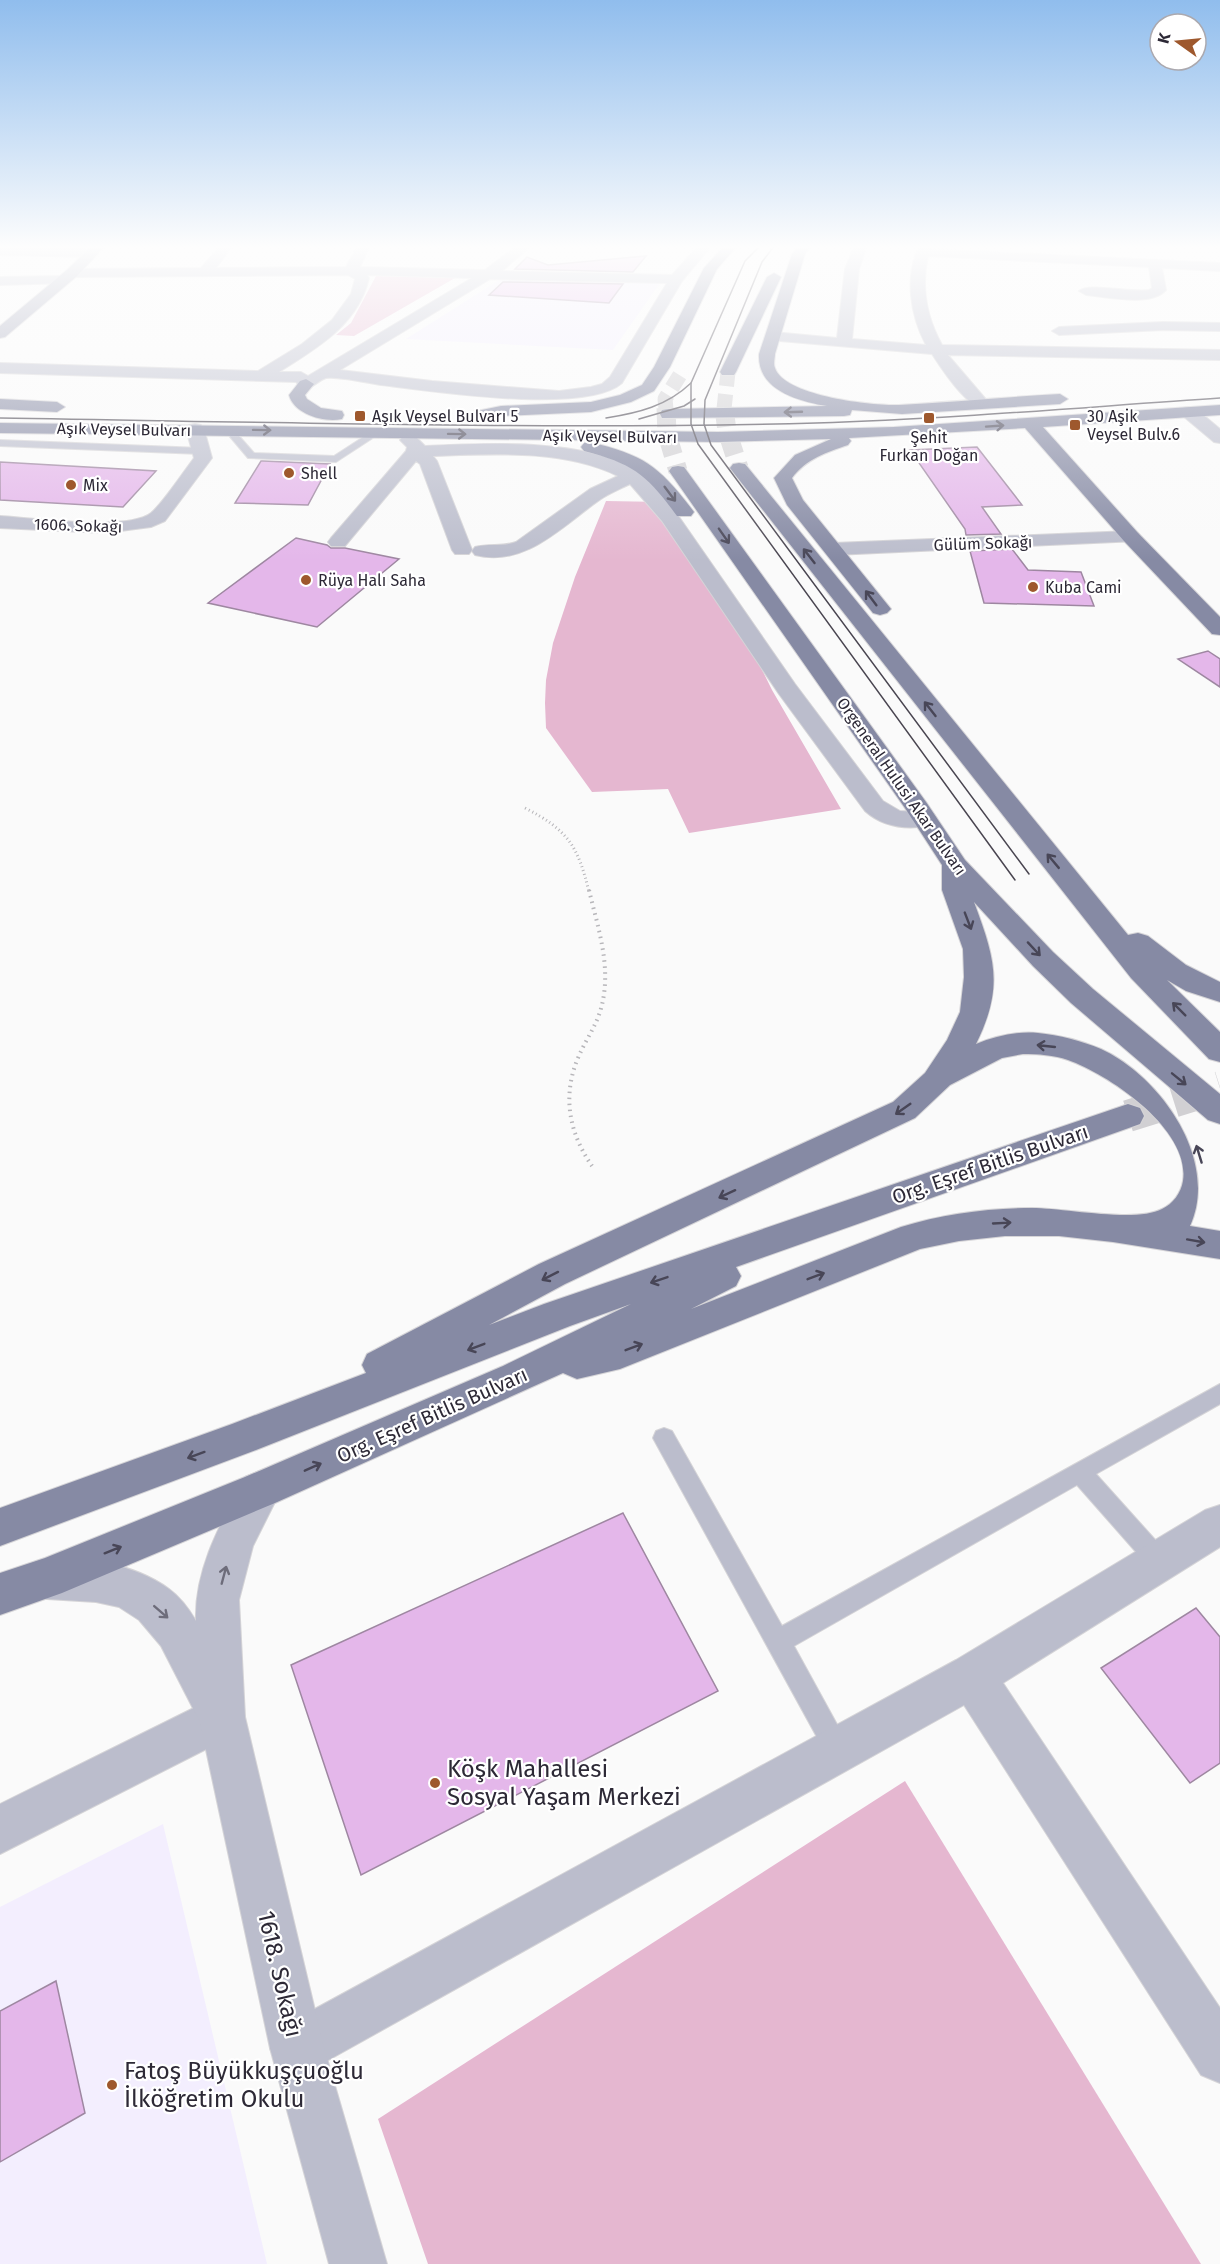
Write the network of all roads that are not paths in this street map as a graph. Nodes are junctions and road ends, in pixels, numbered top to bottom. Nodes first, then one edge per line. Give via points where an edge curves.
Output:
1 (301, 351) edge
2 (353, 351) edge
3 (360, 351) edge
4 (633, 351) edge
5 (670, 351) edge
6 (738, 351) edge
7 (767, 351) edge
8 (937, 351) edge
9 (1116, 351) edge
10 (1220, 355) edge
11 (0, 368) edge
12 (728, 372) tunnel mouth
13 (324, 373) junction
14 (261, 376) junction
15 (304, 380) junction
16 (1077, 398) dead end
17 (981, 403) junction
18 (0, 404) edge
19 (70, 408) dead end
20 (893, 409) junction
21 (1220, 410) edge
22 (1189, 412) junction
23 (0, 413) edge
24 (211, 414) junction
25 (629, 414) dead end
26 (650, 414) dead end
27 (336, 415) junction
28 (429, 417) dead end
29 (451, 417) dead end
30 (473, 417) junction
31 (192, 421) junction
32 (1030, 423) junction
33 (0, 429) edge
34 (229, 430) junction
35 (377, 432) junction
36 (401, 432) junction
37 (894, 432) junction
38 (545, 436) junction
39 (1220, 438) edge
40 (0, 443) edge
41 (201, 451) junction
42 (414, 452) junction
43 (639, 471) junction
44 (678, 471) tunnel mouth
45 (0, 522) edge
46 (1131, 537) junction
47 (338, 543) dead end
48 (834, 549) junction
49 (891, 624) dead end
50 (1220, 629) edge
51 (920, 662) dead end
52 (1006, 804) junction
53 (921, 813) junction
54 (955, 865) junction
55 (1070, 882) junction
56 (1220, 992) edge
57 (1220, 1051) edge
58 (936, 1081) junction
59 (1220, 1112) edge
60 (1128, 1116) tunnel mouth
61 (853, 1211) junction
62 (1131, 1230) junction
63 (1220, 1245) edge
64 (517, 1378) junction
65 (1220, 1393) edge
66 (242, 1438) junction
67 (664, 1438) dead end
68 (1080, 1472) junction
69 (260, 1490) junction
70 (1220, 1524) edge
71 (0, 1527) edge
72 (1159, 1561) junction
73 (47, 1578) junction
74 (0, 1594) edge
75 (778, 1642) junction
76 (972, 1676) junction
77 (222, 1716) junction
78 (838, 1750) junction
79 (0, 1830) edge
80 (297, 2049) junction
81 (1220, 2056) edge
82 (358, 2264) edge

1 - 14 street
2 - 15 street
3 - 13 street
4 - 13 street via 608,387 559,396
5 - 30 main road via 648,388 625,399 591,407 501,411
6 - 12 main road
7 - 20 main road via 767,369 786,388 852,407
8 - 17 street
9 - 10 street
11 - 14 street
13 - 15 street
14 - 15 street
15 - 27 main road via 297,395 299,402 308,409
16 - 17 main road, Aşık Veysel Bulvarı
17 - 20 main road, Aşık Veysel Bulvarı
18 - 19 main road
20 -> 26 main road, Aşık Veysel Bulvarı
21 - 22 main road, Aşık Veysel Bulvarı
22 - 32 main road, Aşık Veysel Bulvarı
22 - 39 street
23 - 24 main road, Aşık Veysel Bulvarı
24 - 27 main road, Aşık Veysel Bulvarı
24 - 31 main road
25 - 30 main road, Aşık Veysel Bulvarı
27 - 28 main road, Aşık Veysel Bulvarı
29 - 30 main road, Aşık Veysel Bulvarı
31 - 33 main road, Aşık Veysel Bulvarı
31 - 34 main road, Aşık Veysel Bulvarı
31 - 41 street
37 -> 32 main road, Aşık Veysel Bulvarı
32 - 46 main road
34 -> 35 main road, Aşık Veysel Bulvarı
34 - 35 lane via 251,456 336,459
35 - 36 main road, Aşık Veysel Bulvarı
36 -> 38 main road, Aşık Veysel Bulvarı
36 - 42 street via 416,446
37 - 38 main road, Aşık Veysel Bulvarı
37 - 48 main road via 848,439 815,450 778,473 794,501
38 - 43 main road via 616,453
40 - 41 lane
41 - 45 street, 1606. Sokağı via 202,458 158,517 143,525 123,528
42 - 43 street via 483,449 559,454
42 - 43 street via 428,461 472,550 510,551 523,546 597,493
42 - 47 street
52 -> 43 main road via 747,463 723,450 688,450 664,454
43 -> 53 main road via 659,479 861,749
43 - 53 street via 771,667 874,806 891,818 907,820
44 -> 53 main road, Orgeneral Hulusi Akar Bulvarı
46 - 48 street, Gülüm Sokağı
46 - 50 main road
49 -> 48 main road
51 - 52 main road via 969,728
55 -> 52 main road
53 - 54 main road, Orgeneral Hulusi Akar Bulvarı
54 -> 58 main road via 956,890 977,948 979,978 975,1012 961,1043
54 -> 59 main road, Orgeneral Hulusi Akar Bulvarı via 1082,996
55 - 56 main road via 1166,967 1202,988
57 -> 55 main road via 1141,971
62 -> 58 main road via 1172,1220 1192,1203 1203,1181 1201,1152 1184,1125 1126,1075 1088,1056 1022,1043 981,1053
58 -> 66 main road via 904,1110 552,1275
60 - 61 main road, Org. Eşref Bitlis Bulvarı
61 - 64 main road, Org. Eşref Bitlis Bulvarı
61 -> 66 main road, Org. Eşref Bitlis Bulvarı via 557,1316
62 -> 63 main road
64 -> 62 main road via 620,1353 914,1237 1006,1222
69 -> 64 main road, Org. Eşref Bitlis Bulvarı
65 - 68 lane
66 -> 71 main road, Org. Eşref Bitlis Bulvarı
67 - 75 lane
68 - 72 lane
68 - 75 lane
73 -> 69 main road, Org. Eşref Bitlis Bulvarı
77 -> 69 street, 1618. Sokağı via 217,1600 233,1542
70 - 72 street
72 - 76 street
73 - 74 main road, Org. Eşref Bitlis Bulvarı
73 -> 77 street, 1618. Sokağı via 100,1582 142,1596 172,1621
75 - 78 lane
76 - 78 street
76 - 81 street
77 - 79 street
77 - 80 street, 1618. Sokağı
78 - 80 street
80 - 82 street, 1618. Sokağı

